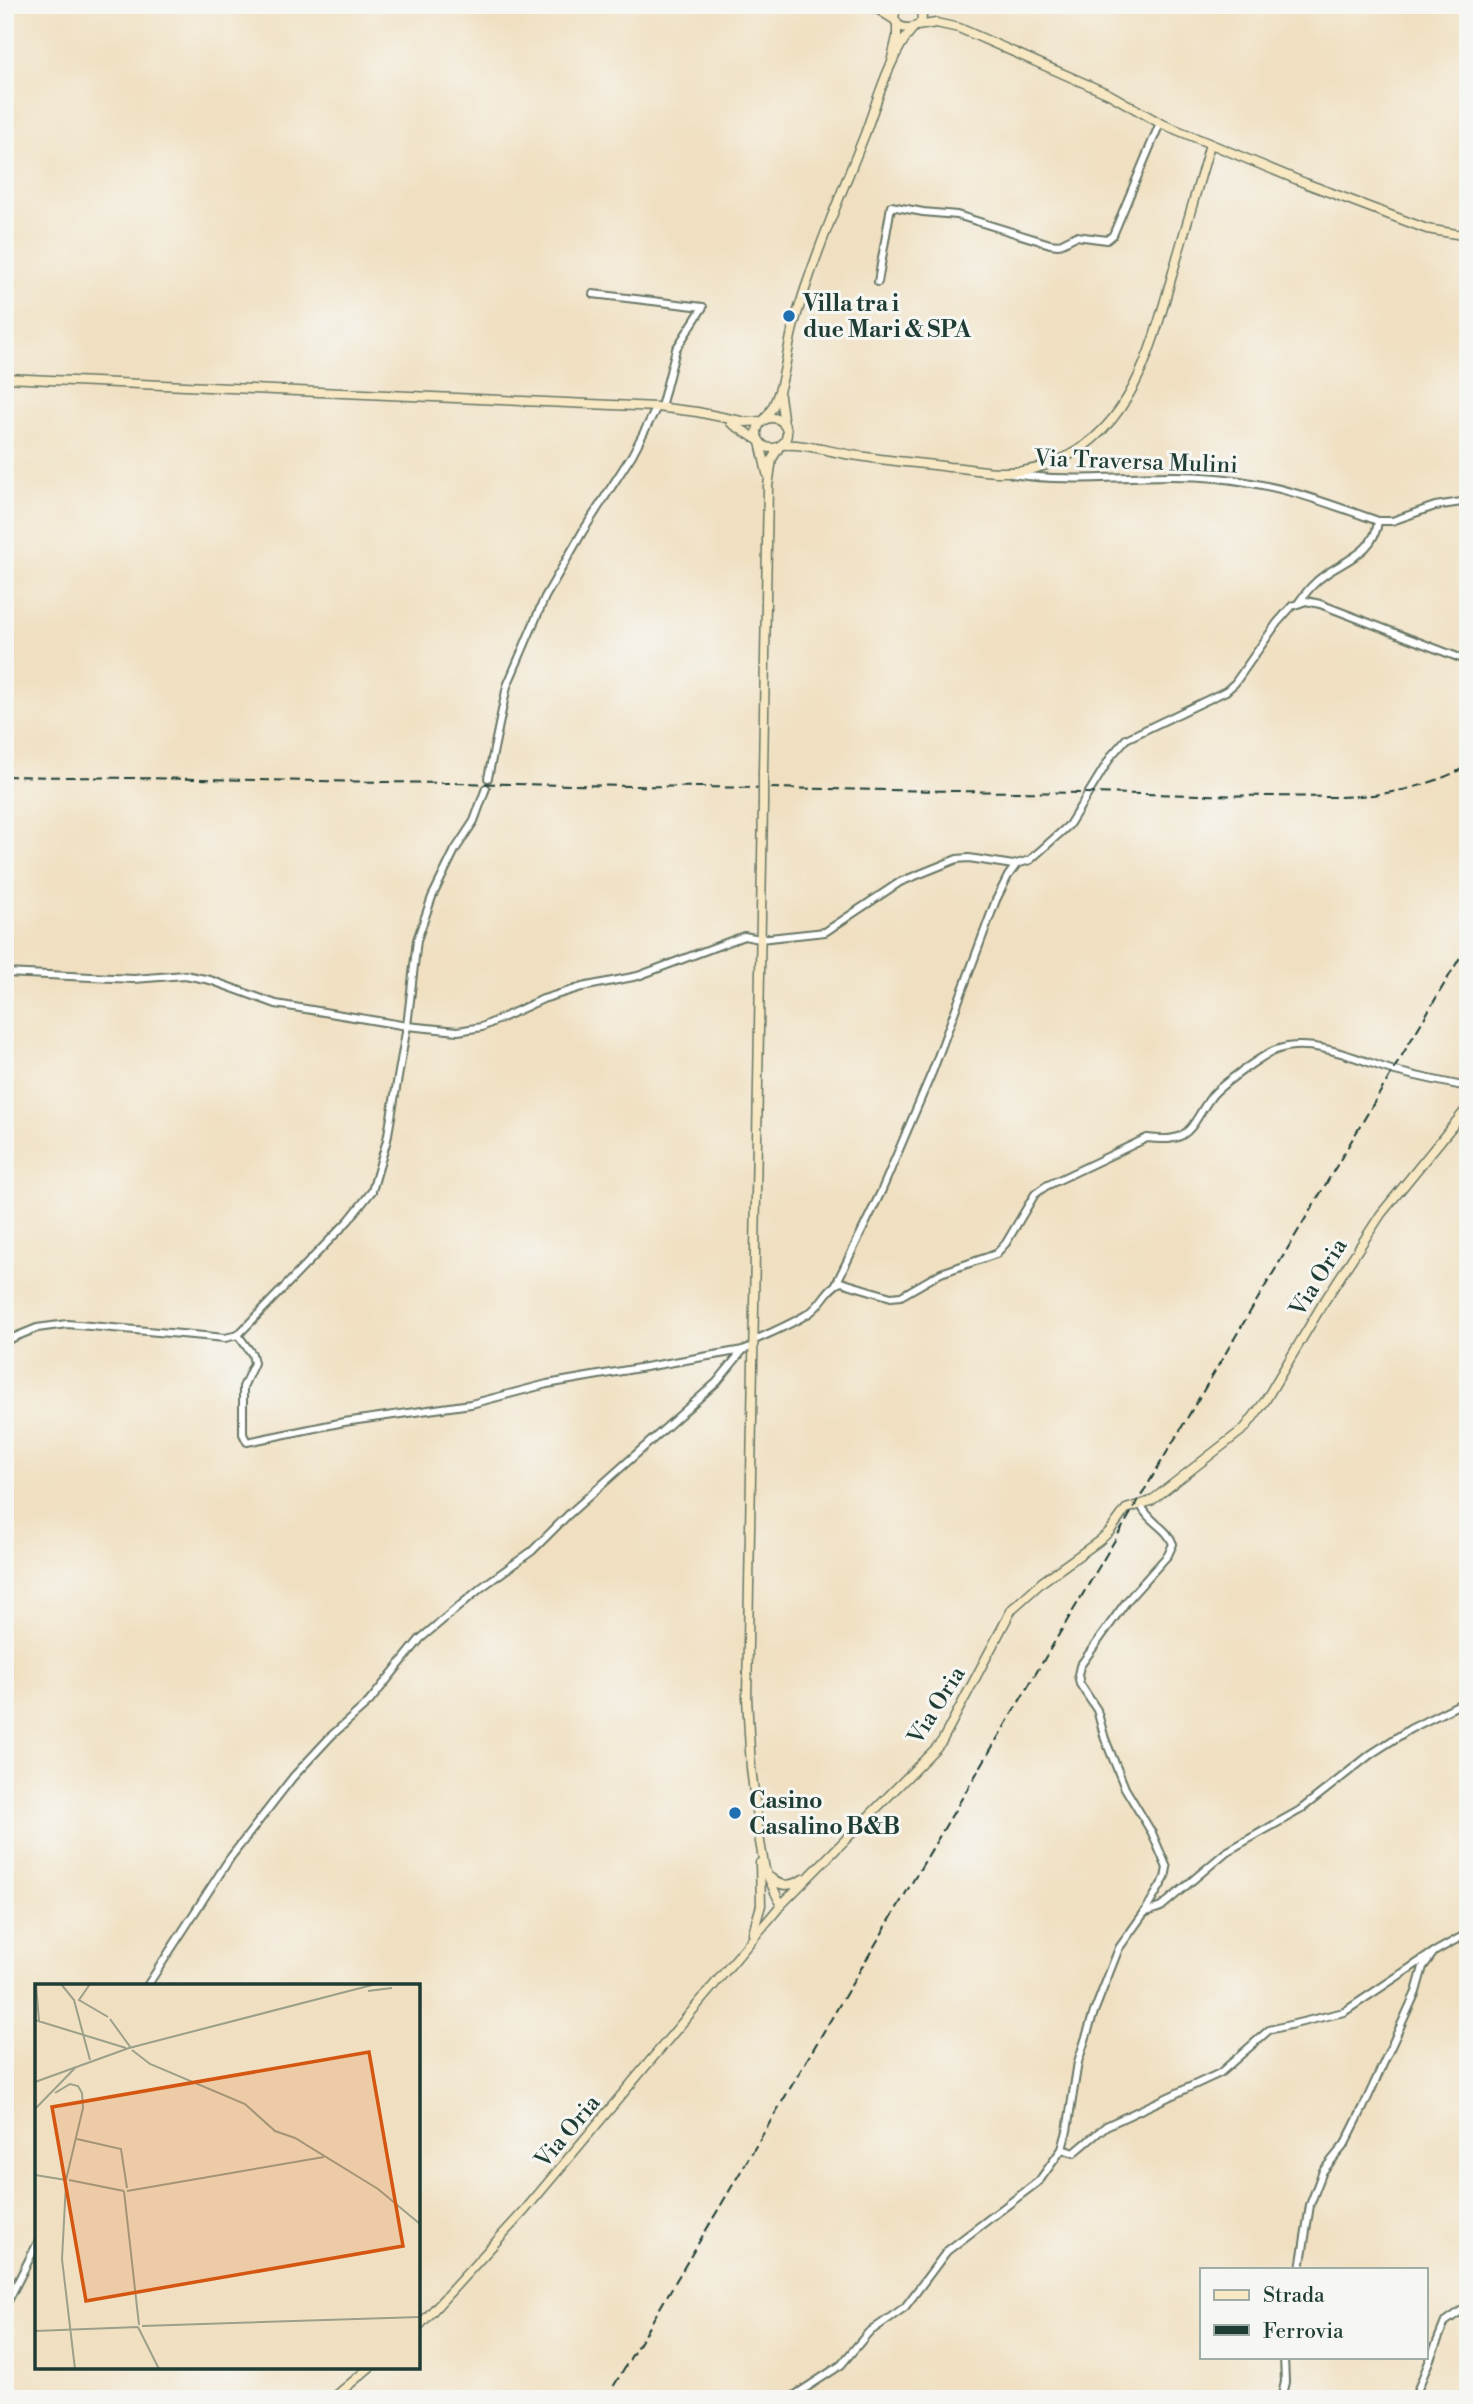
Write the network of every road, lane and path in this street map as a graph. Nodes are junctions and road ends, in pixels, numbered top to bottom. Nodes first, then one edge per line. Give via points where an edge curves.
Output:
1 (871, 5) edge
2 (899, 5) edge
3 (919, 7) edge
4 (896, 22) junction
5 (945, 24) junction
6 (916, 26) junction
7 (887, 78) junction
8 (1160, 123) junction
9 (1210, 144) junction
10 (1468, 236) edge
11 (878, 282) dead end
12 (593, 294) dead end
13 (5, 378) edge
14 (781, 380) junction
15 (659, 407) junction
16 (719, 417) junction
17 (763, 421) junction
18 (785, 426) junction
19 (759, 442) junction
20 (780, 445) junction
21 (815, 448) junction
22 (1004, 472) junction
23 (768, 486) junction
24 (1468, 501) edge
25 (1378, 521) junction
26 (1299, 602) junction
27 (1468, 662) edge
28 (488, 778) dead end
29 (486, 789) dead end
30 (1016, 865) junction
31 (760, 939) junction
32 (5, 973) edge
33 (407, 1026) junction
34 (1468, 1087) edge
35 (1468, 1107) edge
36 (836, 1284) junction
37 (238, 1335) junction
38 (5, 1341) edge
39 (753, 1343) junction
40 (743, 1350) junction
41 (1142, 1506) junction
42 (1468, 1700) edge
43 (754, 1798) junction
44 (765, 1870) junction
45 (812, 1874) junction
46 (762, 1890) junction
47 (780, 1907) junction
48 (1144, 1913) junction
49 (1468, 1933) edge
50 (749, 1942) junction
51 (1434, 1952) junction
52 (147, 1984) edge
53 (1062, 2149) junction
54 (35, 2248) edge
55 (1300, 2268) edge
56 (1468, 2306) edge
57 (5, 2307) edge
58 (420, 2325) edge
59 (1284, 2358) edge
60 (368, 2369) edge
61 (332, 2399) edge
62 (789, 2399) edge
63 (1280, 2399) edge
64 (1414, 2399) edge

1 - 2 main road
1 - 4 main road
2 - 4 main road
3 - 5 main road
3 - 6 main road via 921,20
4 - 6 main road via 905,29
4 - 7 main road
5 - 6 main road
5 - 8 main road via 1109,94
6 - 7 main road
7 - 14 main road via 802,296
8 - 9 main road
8 - 11 street via 1110,238 1076,236 1050,244 965,217 891,206
9 - 10 main road via 1427,229
9 - 22 main road via 1158,325 1131,392 1104,430 1078,451 1033,469
12 - 15 street via 703,307 676,349
13 - 15 main road
14 - 17 main road
14 - 18 main road
15 - 16 main road
15 - 28 street via 545,597 507,686
16 - 17 main road
16 - 19 main road
17 - 18 main road via 773,418
17 - 19 main road via 757,430
18 - 20 main road via 786,437
18 - 21 main road
19 - 20 main road via 769,448
19 - 23 main road
20 - 21 main road
20 - 23 main road via 772,459
21 - 22 main road
22 - 25 street, Via Traversa Mulini via 1093,478 1215,477 1296,492
23 - 31 main road, bridge
24 - 25 street
25 - 26 street via 1373,541 1308,589
26 - 27 street via 1315,602
26 - 30 street via 1282,617 1226,691 1126,739 1069,825 1036,856
29 - 33 street via 474,821 432,897 417,940
30 - 31 street via 957,859 900,882 825,932
30 - 36 street via 996,900 933,1070 881,1192
31 - 33 street via 744,936 638,976 543,999 482,1027 458,1031
31 - 39 main road
32 - 33 street via 134,979 185,975 210,979 276,1003
33 - 37 street via 387,1140 372,1191
34 - 36 street via 1324,1049 1293,1046 1275,1050 1212,1095 1193,1127 1177,1138 1147,1138 1035,1194 996,1254 941,1273 901,1296
35 - 41 main road, Via Oria via 1381,1214 1245,1428
36 - 39 street via 809,1313
37 - 38 street via 225,1338 67,1324 37,1328
37 - 40 street via 253,1354 254,1363 243,1387 247,1442
39 - 40 street
39 - 43 main road via 747,1698
40 - 52 street via 717,1382 533,1551 420,1639 369,1702 293,1777 230,1858
41 - 45 main road, Via Oria via 1126,1509 1100,1541 1012,1609 942,1741
41 - 48 street via 1173,1544 1126,1602 1078,1675 1097,1710 1125,1788 1167,1868
42 - 48 street via 1371,1754 1300,1810 1226,1852 1161,1907
43 - 44 main road
43 - 46 main road
44 - 45 main road via 782,1885
44 - 47 main road
45 - 47 main road, Via Oria
46 - 47 main road via 768,1903
46 - 50 main road
47 - 50 main road, Via Oria
48 - 53 street via 1119,1948 1094,2012 1078,2062
49 - 51 street
50 - 58 main road, Via Oria via 540,2193
51 - 53 street via 1344,2012 1269,2030 1220,2073 1107,2126 1074,2152
51 - 55 street via 1423,1967 1416,1992 1345,2144 1322,2171 1310,2205
53 - 62 street via 1039,2181 947,2251 905,2307 868,2333 841,2365
54 - 57 street
56 - 64 street via 1445,2322
59 - 63 street
60 - 61 main road

